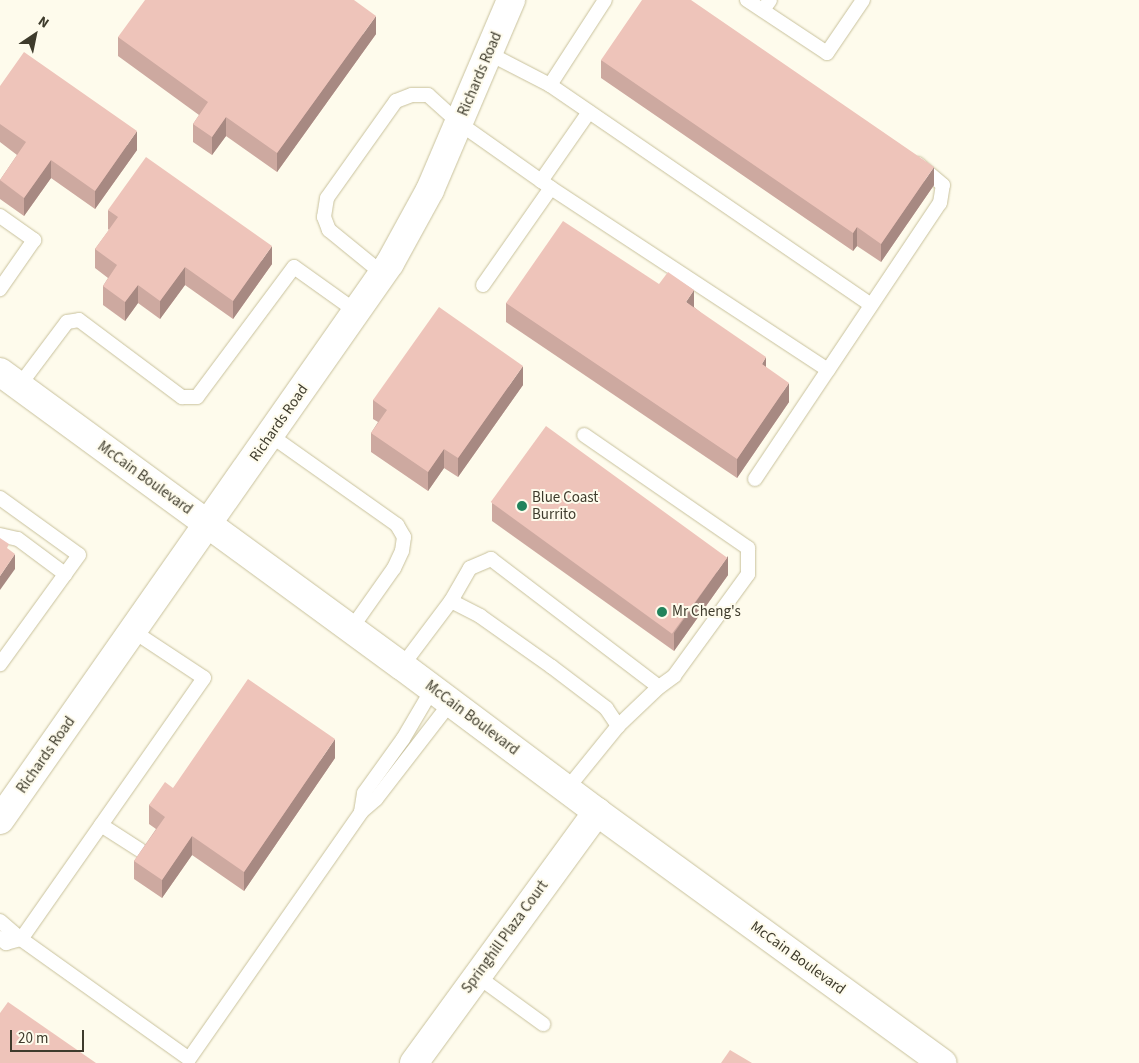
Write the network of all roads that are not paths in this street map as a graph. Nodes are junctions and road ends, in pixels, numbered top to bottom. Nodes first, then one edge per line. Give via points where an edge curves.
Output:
1 (511, 0) edge
2 (605, 0) edge
3 (747, 0) edge
4 (863, 0) edge
5 (766, 5) edge
6 (488, 54) junction
7 (550, 85) junction
8 (589, 112) junction
9 (459, 123) junction
10 (908, 157) edge
11 (546, 184) junction
12 (0, 216) edge
13 (382, 274) junction
14 (483, 285) dead end
15 (0, 289) edge
16 (870, 304) junction
17 (357, 312) junction
18 (828, 370) junction
19 (9, 379) edge
20 (270, 435) junction
21 (584, 435) dead end
22 (755, 479) dead end
23 (0, 498) edge
24 (209, 524) junction
25 (0, 535) edge
26 (65, 574) junction
27 (451, 601) junction
28 (351, 629) junction
29 (133, 631) junction
30 (0, 664) edge
31 (402, 666) junction
32 (659, 687) junction
33 (442, 695) junction
34 (618, 726) junction
35 (567, 789) junction
36 (3, 811) edge
37 (361, 812) junction
38 (597, 812) junction
39 (101, 825) junction
40 (140, 850) edge
41 (0, 921) edge
42 (0, 938) edge
43 (21, 939) junction
44 (477, 976) junction
45 (543, 1024) dead end
46 (414, 1063) edge
47 (943, 1063) edge

1 - 6 street, Richards Road
2 - 7 lane
3 - 5 lane
4 - 5 lane via 827,53
6 - 7 lane
6 - 9 street, Richards Road
7 - 8 lane
8 - 11 lane
8 - 16 lane
9 - 11 lane
9 - 13 street, Richards Road via 430,190
9 - 13 lane via 428,95 412,95 396,101 328,198 324,217 329,230
10 - 16 lane via 943,185 940,203
11 - 14 lane
11 - 18 lane
12 - 15 lane via 34,240
13 - 17 street, Richards Road
16 - 18 lane
17 - 19 lane via 294,267 197,397 182,397 79,320 66,322
17 - 20 street, Richards Road
18 - 22 lane
19 - 24 street, McCain Boulevard
20 - 24 street, Richards Road
20 - 28 lane via 397,525 404,537 402,552 394,568
21 - 32 lane via 748,548 748,574 674,676
23 - 26 lane via 78,555
24 - 28 street, McCain Boulevard
24 - 29 street, Richards Road
25 - 26 lane via 18,539
26 - 30 lane
27 - 31 lane
27 - 32 lane via 470,568 491,559
27 - 34 lane via 480,616 552,667 606,708
28 - 31 street, McCain Boulevard
29 - 36 street, Richards Road
29 - 39 lane via 204,678
31 - 33 street, McCain Boulevard
32 - 34 lane
33 - 35 street, McCain Boulevard
33 - 37 lane via 376,799
33 - 37 lane via 403,739 364,793
34 - 35 lane
35 - 38 street, McCain Boulevard
37 - 43 lane via 189,1059
38 - 44 street, Springhill Plaza Court
38 - 47 street, McCain Boulevard
39 - 40 lane
39 - 43 lane
41 - 43 lane
42 - 43 lane via 6,943
44 - 45 lane
44 - 46 street, Springhill Plaza Court

